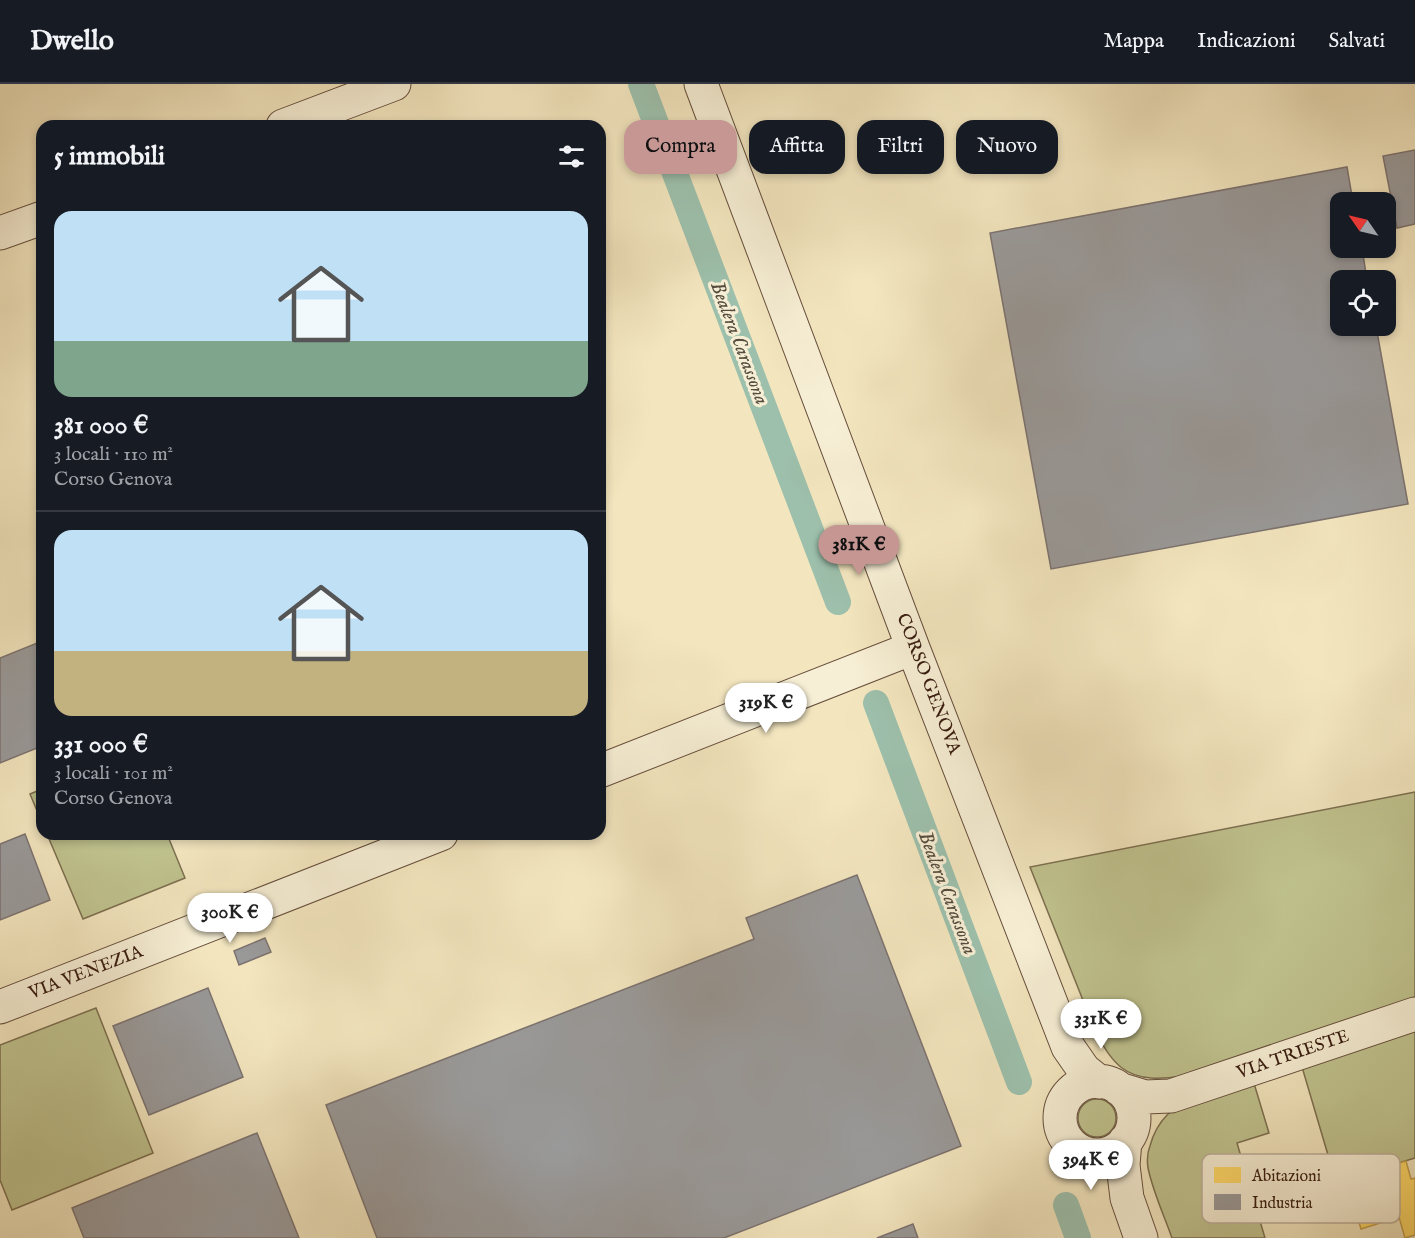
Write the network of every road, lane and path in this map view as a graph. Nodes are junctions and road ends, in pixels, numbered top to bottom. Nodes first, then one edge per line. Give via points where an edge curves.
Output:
1 (394, 84) edge
2 (701, 84) edge
3 (299, 120) edge
4 (36, 220) edge
5 (0, 234) edge
6 (913, 648) junction
7 (606, 769) edge
8 (426, 840) edge
9 (0, 1007) edge
10 (1415, 1014) edge
11 (1068, 1047) junction
12 (1109, 1085) junction
13 (1068, 1096) junction
14 (1171, 1096) junction
15 (1128, 1136) junction
16 (1086, 1154) junction
17 (1127, 1198) junction
18 (1142, 1238) edge

1 - 3 street
2 - 6 street, CORSO GENOVA
4 - 5 street
6 - 7 street
6 - 11 street, CORSO GENOVA
8 - 9 street, VIA VENEZIA
10 - 14 street, VIA TRIESTE
11 - 12 street, CORSO GENOVA via 1084,1070
11 - 13 street, CORSO GENOVA
12 - 13 street via 1089,1082
12 - 14 street, VIA TRIESTE via 1145,1097
12 - 15 street, CORSO GENOVA via 1127,1098 1132,1110
13 - 16 street, CORSO GENOVA via 1062,1107 1061,1130 1074,1148
14 - 15 street, VIA TRIESTE via 1140,1119
15 - 16 street via 1116,1150 1104,1155
15 - 17 street, CORSO GENOVA via 1123,1165
16 - 17 street, CORSO GENOVA via 1108,1172
17 - 18 street, CORSO GENOVA

